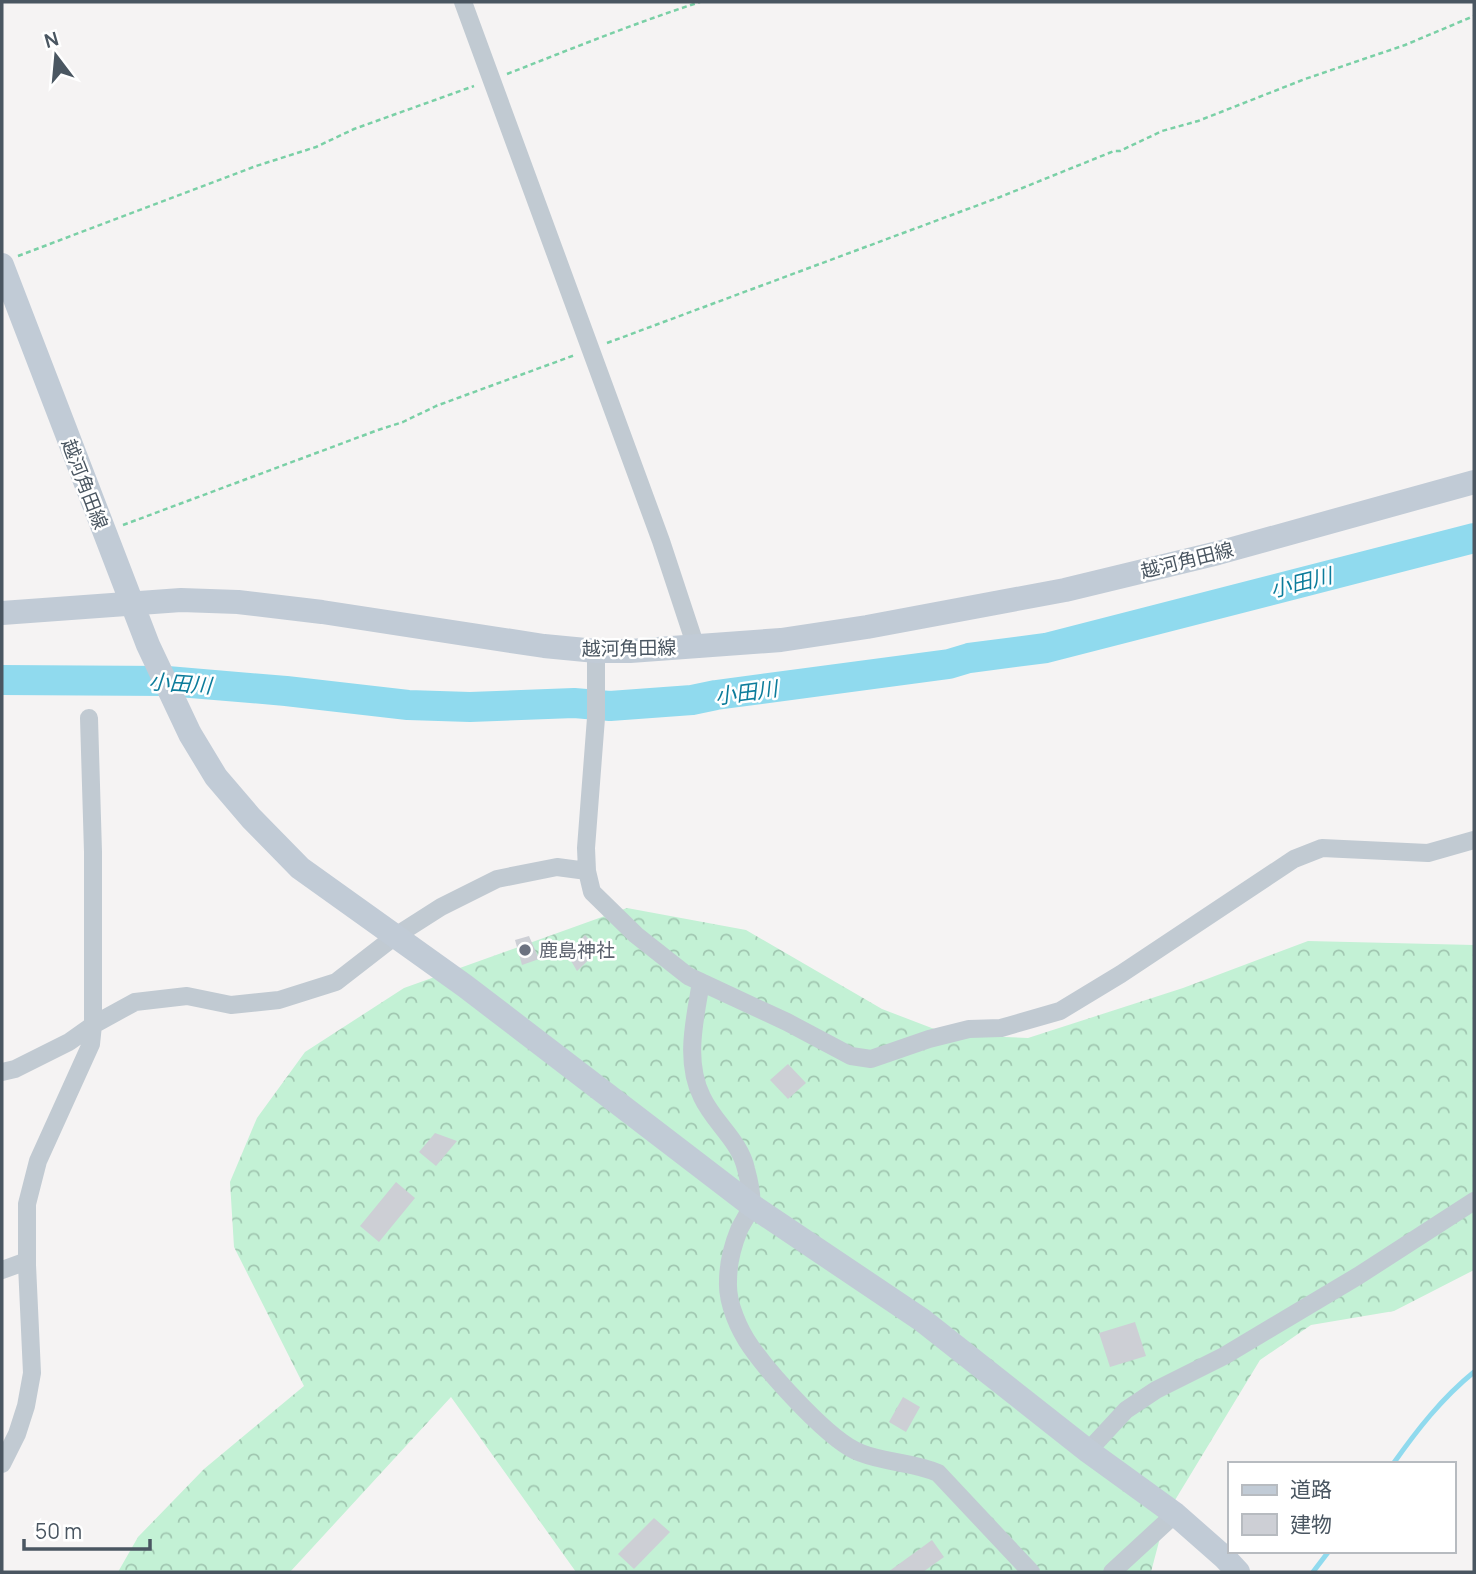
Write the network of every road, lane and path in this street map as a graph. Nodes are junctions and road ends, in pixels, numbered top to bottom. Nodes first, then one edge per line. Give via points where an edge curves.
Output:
1 (463, 2) edge
2 (700, 2) edge
3 (1474, 16) edge
4 (490, 81) junction
5 (8, 262) edge
6 (590, 349) junction
7 (1474, 482) edge
8 (103, 532) junction
9 (132, 605) junction
10 (2, 613) edge
11 (696, 647) junction
12 (596, 651) junction
13 (89, 718) dead end
14 (1474, 840) edge
15 (587, 871) junction
16 (394, 937) junction
17 (701, 982) junction
18 (93, 1025) junction
19 (2, 1072) edge
20 (1474, 1201) edge
21 (751, 1205) junction
22 (27, 1261) junction
23 (2, 1270) edge
24 (1088, 1451) junction
25 (2, 1464) edge
26 (1175, 1514) junction
27 (1031, 1572) edge
28 (1112, 1572) edge
29 (1238, 1572) edge

1 - 4 street
2 - 4 path
3 - 6 path
4 - 5 path
4 - 6 street
5 - 8 main road, 越河角田線
6 - 8 path
6 - 11 street
7 - 11 main road, 越河角田線 via 1065,590 867,627
8 - 9 main road, 越河角田線
9 - 10 main road
9 - 12 main road, 越河角田線 via 180,600 238,602
9 - 16 main road via 190,734 216,777 300,867
11 - 12 main road, 越河角田線
12 - 15 street
13 - 18 street
14 - 17 street via 1428,853 1322,848 1294,859 1060,1011 1001,1028 942,1035 871,1059 851,1056
15 - 16 street via 557,867 497,879
15 - 17 street via 592,892 636,935
16 - 18 street via 336,982 279,1000 231,1004 187,996 135,1002
16 - 21 main road
17 - 21 street via 692,1041 694,1072 702,1097 746,1165
18 - 19 street via 69,1042
18 - 22 street via 91,1044 37,1161 27,1204
20 - 24 street via 1224,1356 1156,1390 1126,1410
21 - 24 main road via 922,1320
21 - 27 street via 732,1249 727,1284 733,1311 750,1345 837,1440 861,1453 938,1474
22 - 23 street
22 - 25 street via 32,1373 17,1434
24 - 26 main road
26 - 28 street
26 - 29 main road

